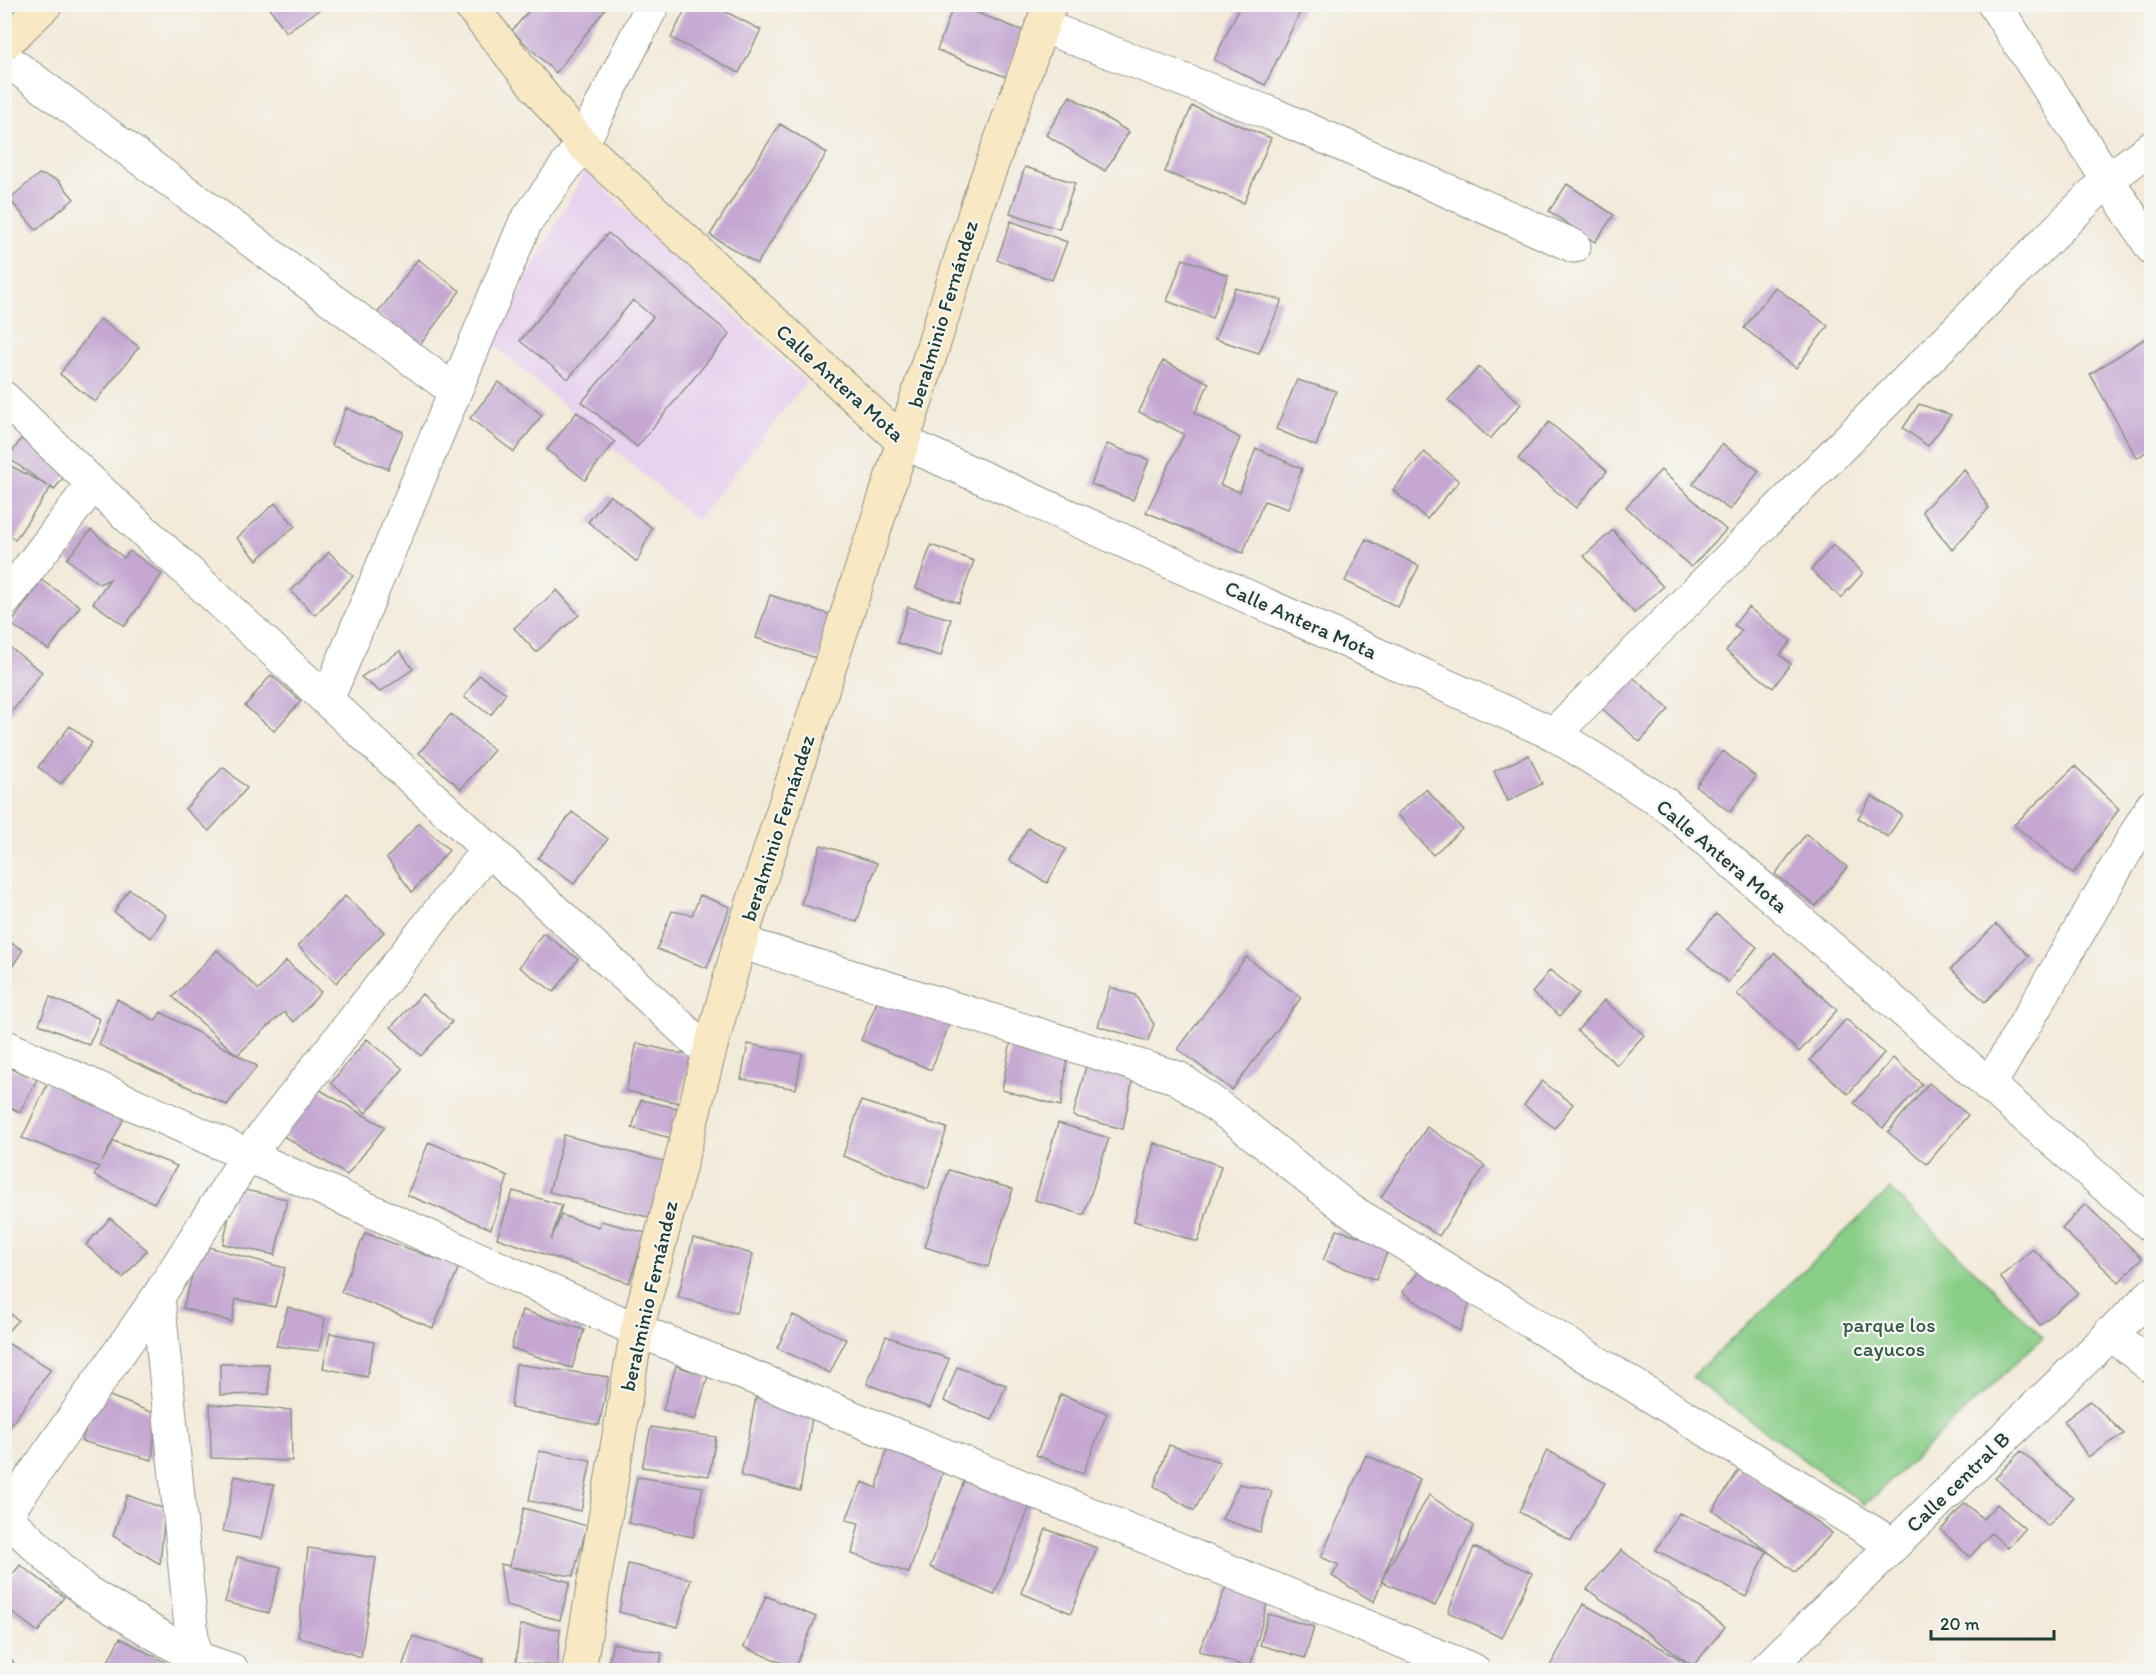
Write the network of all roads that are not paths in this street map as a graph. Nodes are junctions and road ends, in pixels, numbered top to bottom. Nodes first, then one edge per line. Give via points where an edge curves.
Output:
1 (46, 4) edge
2 (469, 4) edge
3 (653, 4) edge
4 (1994, 4) edge
5 (1046, 15) edge
6 (4, 44) edge
7 (4, 57) edge
8 (582, 144) junction
9 (2151, 147) edge
10 (2107, 180) junction
11 (1574, 246) dead end
12 (2151, 248) edge
13 (455, 391) junction
14 (4, 398) edge
15 (903, 442) junction
16 (93, 484) junction
17 (4, 601) edge
18 (327, 700) junction
19 (1554, 734) junction
20 (2151, 806) edge
21 (489, 848) junction
22 (740, 942) junction
23 (4, 1046) edge
24 (709, 1053) junction
25 (1989, 1086) junction
26 (248, 1155) junction
27 (2151, 1226) edge
28 (2151, 1294) edge
29 (158, 1297) junction
30 (637, 1330) junction
31 (2110, 1333) junction
32 (2151, 1367) edge
33 (5, 1517) edge
34 (1893, 1545) junction
35 (194, 1657) junction
36 (232, 1671) edge
37 (579, 1671) edge
38 (1473, 1671) edge
39 (1765, 1671) edge

1 - 6 main road
2 - 8 main road, Calle Antera Mota
3 - 8 street
4 - 10 street
5 - 11 street
5 - 15 main road, beralminio Fernández via 979,200
7 - 13 street
8 - 13 street via 525,223
8 - 15 main road, Calle Antera Mota
9 - 10 street
10 - 12 street
10 - 19 street
13 - 18 street
14 - 16 street
15 - 19 street, Calle Antera Mota
15 - 22 main road, beralminio Fernández
16 - 17 street
16 - 18 street
18 - 21 street
19 - 25 street, Calle Antera Mota via 1665,804
20 - 25 street
21 - 24 street
21 - 26 street
22 - 24 main road, beralminio Fernández
22 - 34 street via 1178,1078 1348,1209
23 - 26 street
24 - 30 main road, beralminio Fernández
25 - 27 street, Calle Antera Mota
26 - 29 street
26 - 30 street
28 - 31 street, Calle central B
29 - 33 street
29 - 35 street
30 - 37 main road, beralminio Fernández
30 - 38 street
31 - 32 street
31 - 34 street, Calle central B
33 - 35 street via 85,1591
34 - 39 street, Calle central B
35 - 36 street

